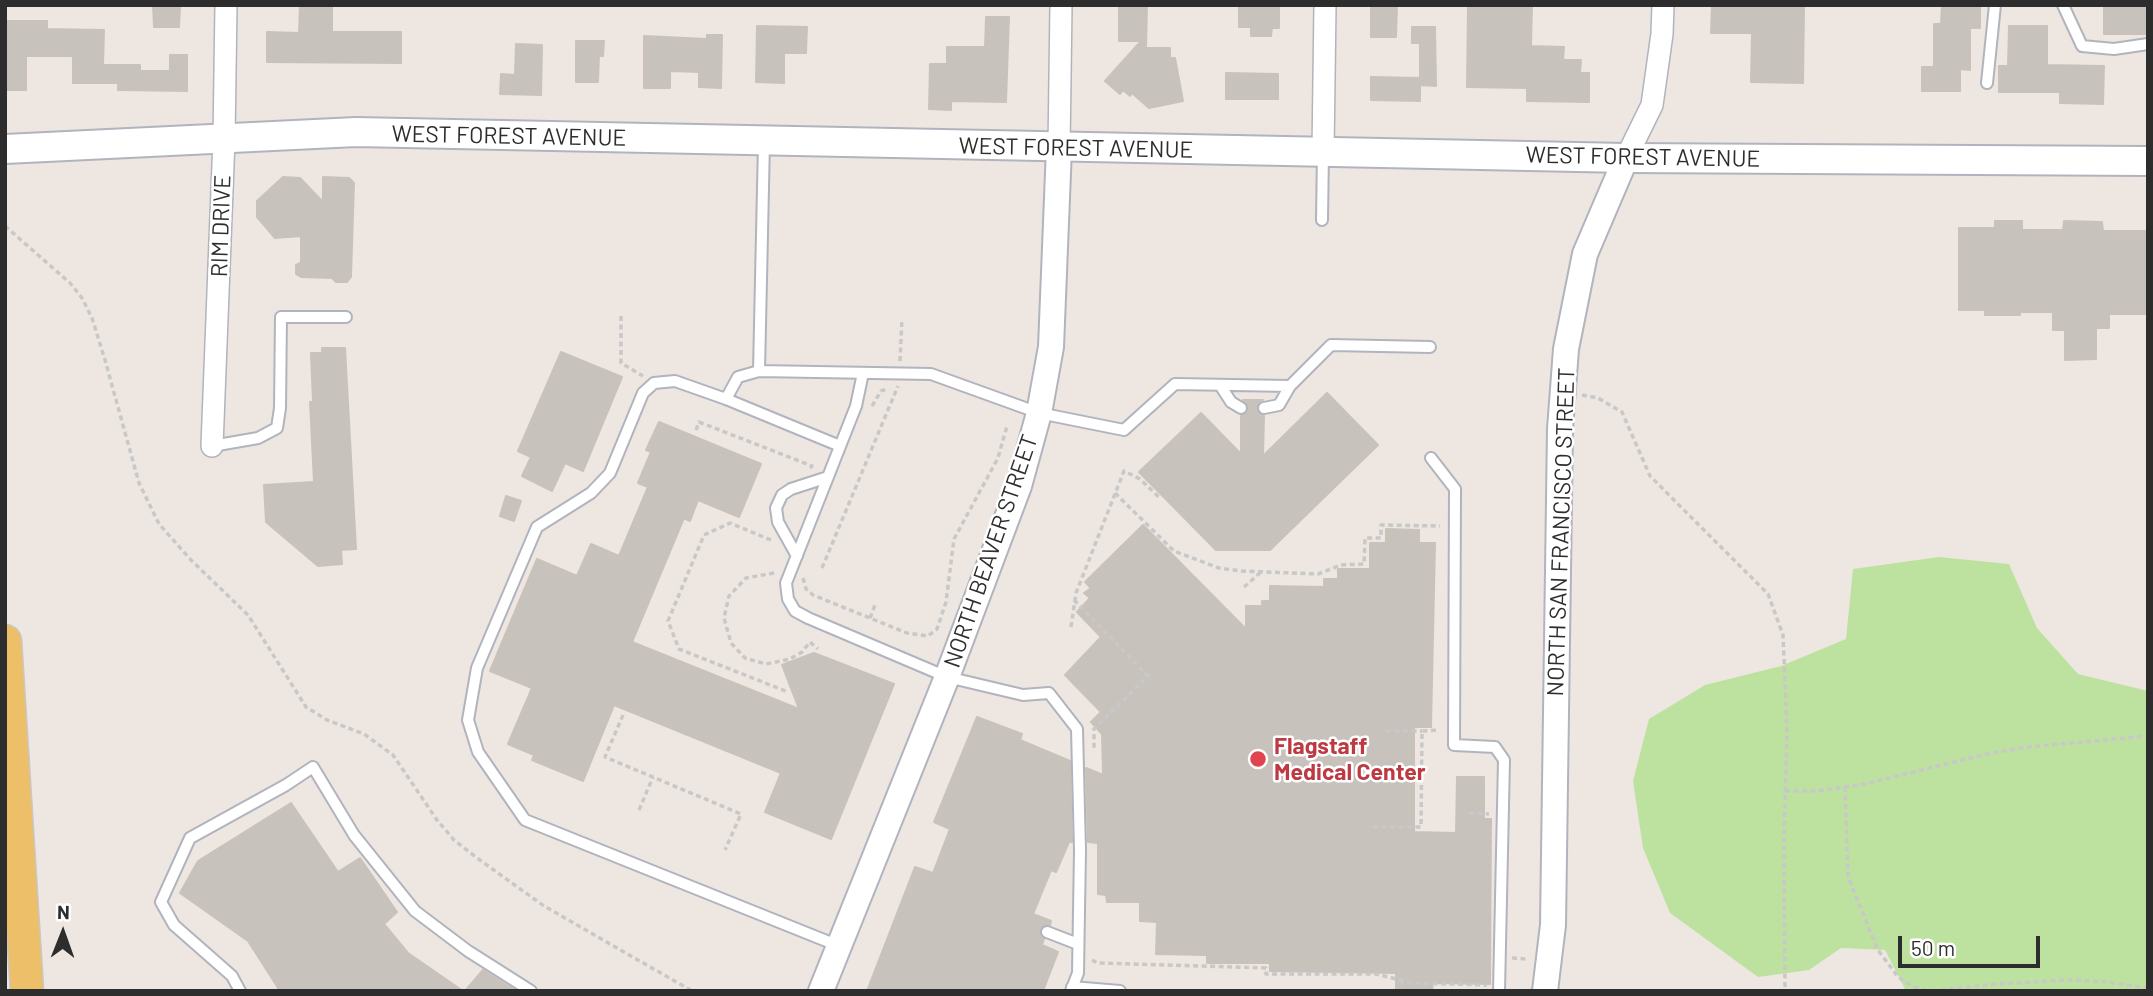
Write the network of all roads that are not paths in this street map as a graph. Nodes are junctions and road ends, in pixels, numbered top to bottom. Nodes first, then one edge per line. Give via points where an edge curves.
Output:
1 (226, 5) edge
2 (1061, 5) edge
3 (1325, 5) edge
4 (1663, 5) edge
5 (1995, 5) edge
6 (2063, 5) edge
7 (2148, 44) edge
8 (1987, 83) dead end
9 (224, 139) junction
10 (764, 141) junction
11 (1059, 148) junction
12 (5, 149) edge
13 (1323, 152) junction
14 (1626, 158) junction
15 (2148, 161) edge
16 (1322, 220) dead end
17 (346, 317) dead end
18 (1430, 346) dead end
19 (759, 370) junction
20 (863, 373) junction
21 (1220, 385) junction
22 (1290, 386) junction
23 (726, 399) junction
24 (1241, 408) dead end
25 (1264, 408) dead end
26 (1039, 413) junction
27 (212, 446) joint
28 (840, 446) junction
29 (1431, 458) dead end
30 (828, 477) junction
31 (797, 556) junction
32 (5, 641) edge
33 (947, 677) junction
34 (1047, 932) dead end
35 (839, 946) junction
36 (1078, 948) junction
37 (15, 951) edge
38 (1496, 988) edge
39 (1072, 989) edge
40 (27, 991) edge
41 (240, 991) edge
42 (531, 991) edge
43 (821, 991) edge
44 (1120, 991) edge
45 (1545, 991) edge

1 - 9 street, RIM DRIVE
2 - 11 street, NORTH BEAVER STREET
3 - 13 street
4 - 14 street, NORTH SAN FRANCISCO STREET via 1652,106
5 - 8 lane
6 - 7 lane via 2082,46 2114,49
9 - 10 main road, WEST FOREST AVENUE via 356,132
9 - 12 main road, WEST FOREST AVENUE
9 - 27 street, RIM DRIVE
10 - 11 main road, WEST FOREST AVENUE
10 - 19 lane
11 - 13 main road, WEST FOREST AVENUE
11 - 26 street, NORTH BEAVER STREET via 1051,347
13 - 14 main road, WEST FOREST AVENUE
13 - 16 lane
14 - 15 main road, WEST FOREST AVENUE
14 - 45 street, NORTH SAN FRANCISCO STREET via 1585,254 1566,349 1560,429 1553,925
17 - 27 lane via 281,317 277,428 258,438
18 - 22 lane via 1331,345
19 - 20 lane
19 - 23 lane via 738,377
20 - 26 lane via 931,374
20 - 28 lane
21 - 22 lane
21 - 24 lane
21 - 26 lane via 1175,384 1124,430
22 - 25 lane via 1279,405
23 - 28 lane
23 - 35 lane via 675,381 654,383 642,393 610,473 591,494 537,527 477,668 468,720 478,752 525,820
26 - 33 street, NORTH BEAVER STREET via 1019,486
28 - 30 lane
29 - 38 lane via 1455,489 1454,745 1495,747 1504,760
30 - 31 lane
30 - 31 lane via 790,489 776,508 778,522
31 - 33 lane via 786,583 795,611
32 - 37 main road
33 - 35 street, NORTH BEAVER STREET
33 - 36 lane via 1023,695 1049,693 1077,729
34 - 36 lane
35 - 43 street, NORTH BEAVER STREET
36 - 39 lane via 1078,973
37 - 40 main road
39 - 44 lane
41 - 42 lane via 232,976 174,925 162,902 190,838 313,767 354,835 415,911

